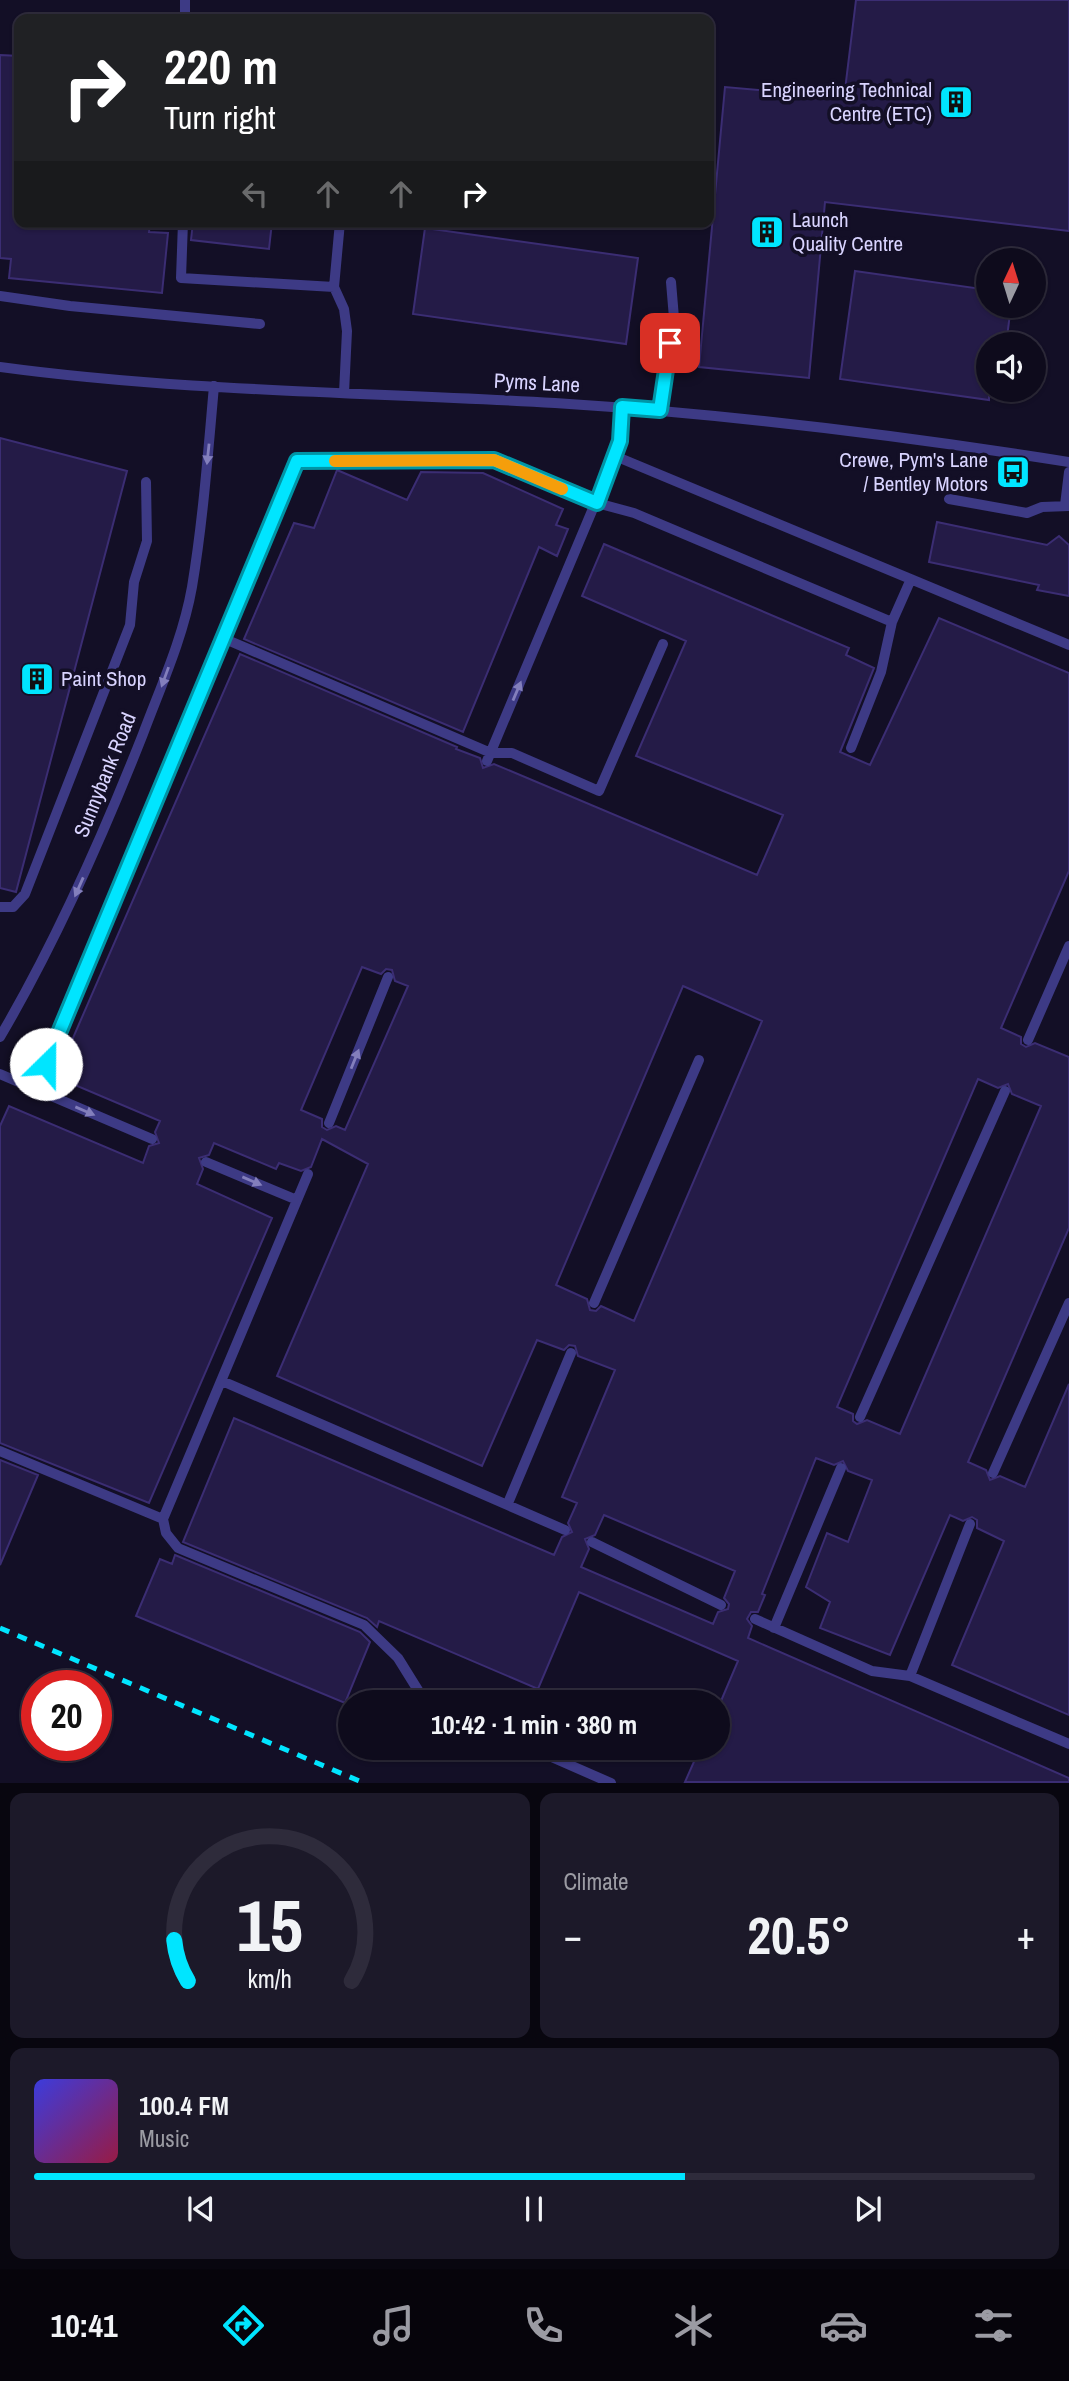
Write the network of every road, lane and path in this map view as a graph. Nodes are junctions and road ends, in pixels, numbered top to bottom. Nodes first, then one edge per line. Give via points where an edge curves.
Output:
1 (183, 228) edge
2 (339, 228) edge
3 (671, 282) dead end
4 (334, 288) junction
5 (0, 296) edge
6 (260, 324) dead end
7 (0, 367) edge
8 (214, 386) junction
9 (344, 393) junction
10 (622, 407) junction
11 (660, 410) junction
12 (615, 456) junction
13 (1069, 462) edge
14 (1069, 472) edge
15 (146, 482) dead end
16 (948, 499) dead end
17 (597, 503) junction
18 (1067, 505) edge
19 (911, 579) junction
20 (892, 622) junction
21 (225, 639) junction
22 (663, 644) dead end
23 (1069, 645) edge
24 (850, 748) dead end
25 (489, 757) junction
26 (0, 906) edge
27 (1069, 946) edge
28 (388, 978) dead end
29 (0, 1037) edge
30 (1028, 1040) dead end
31 (699, 1059) dead end
32 (0, 1074) edge
33 (35, 1089) junction
34 (1005, 1091) dead end
35 (329, 1123) dead end
36 (152, 1139) dead end
37 (206, 1162) dead end
38 (308, 1174) dead end
39 (297, 1200) junction
40 (594, 1303) dead end
41 (1069, 1303) edge
42 (571, 1353) dead end
43 (222, 1381) junction
44 (860, 1417) dead end
45 (0, 1451) edge
46 (841, 1468) dead end
47 (993, 1473) dead end
48 (508, 1503) junction
49 (163, 1519) junction
50 (970, 1524) dead end
51 (565, 1530) dead end
52 (592, 1542) dead end
53 (721, 1605) dead end
54 (755, 1619) dead end
55 (774, 1628) junction
56 (910, 1676) junction
57 (418, 1690) edge
58 (1069, 1744) edge
59 (558, 1760) edge
60 (611, 1783) edge

1 - 4 lane via 181,278
2 - 4 lane
3 - 11 lane via 674,318
4 - 9 lane via 347,331
5 - 6 lane
7 - 8 lane, Pyms Lane
8 - 9 lane, Pyms Lane
8 -> 29 lane, Sunnybank Road via 183,626 78,891
9 - 10 lane, Pyms Lane
10 - 11 lane, Pyms Lane
10 - 12 lane
11 - 13 lane, Pyms Lane via 849,429
12 - 17 lane
12 - 19 lane
14 - 18 lane
15 - 26 lane via 146,541 134,582 131,625 35,870 17,904
16 - 18 lane via 1027,513
17 - 20 lane via 634,513
17 - 21 lane via 494,460 297,461
25 -> 17 lane
19 - 20 lane
19 - 23 lane
20 - 24 lane via 881,672
21 - 25 lane
21 - 33 lane
22 - 25 lane via 599,791 512,753
27 - 30 lane
35 -> 28 lane
31 - 40 lane
32 - 33 lane
33 -> 36 lane
34 - 44 lane
37 -> 39 lane
38 - 39 lane
39 - 43 lane
41 - 47 lane
42 - 48 lane
43 - 48 lane
43 - 49 lane
45 - 49 lane
46 - 55 lane
48 - 51 lane
49 - 57 lane via 166,1533 178,1548 364,1625 398,1658
50 - 56 lane
52 - 53 lane
54 - 55 lane
55 - 56 lane via 872,1671
56 - 58 lane
59 - 60 lane

